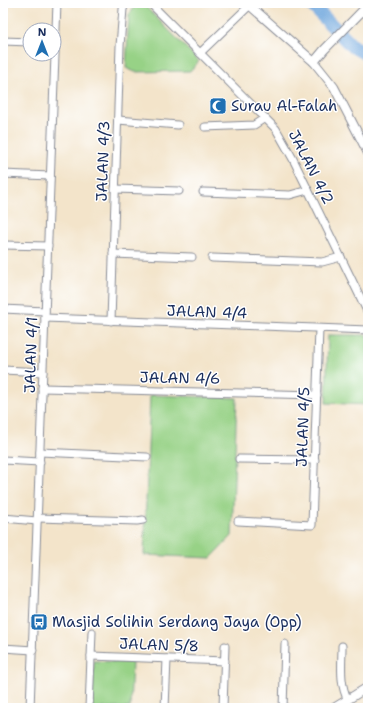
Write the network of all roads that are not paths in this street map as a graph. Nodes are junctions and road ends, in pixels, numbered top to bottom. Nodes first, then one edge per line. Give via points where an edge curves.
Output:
1 (57, 3) edge
2 (126, 3) edge
3 (150, 3) edge
4 (248, 4) edge
5 (366, 8) edge
6 (56, 22) edge
7 (3, 41) edge
8 (22, 42) edge
9 (200, 53) junction
10 (54, 62) edge
11 (314, 62) junction
12 (265, 118) junction
13 (118, 120) junction
14 (178, 125) dead end
15 (205, 127) dead end
16 (368, 153) edge
17 (3, 174) edge
18 (50, 176) junction
19 (115, 189) junction
20 (308, 190) junction
21 (179, 191) dead end
22 (203, 192) dead end
23 (3, 245) edge
24 (48, 246) junction
25 (113, 254) junction
26 (192, 257) dead end
27 (341, 257) junction
28 (212, 258) dead end
29 (3, 309) edge
30 (45, 314) junction
31 (368, 314) edge
32 (111, 321) junction
33 (319, 329) junction
34 (368, 330) edge
35 (3, 370) edge
36 (43, 372) junction
37 (42, 388) junction
38 (317, 395) junction
39 (40, 452) junction
40 (147, 457) dead end
41 (239, 459) dead end
42 (3, 460) edge
43 (315, 460) junction
44 (40, 462) junction
45 (3, 518) edge
46 (38, 520) junction
47 (143, 520) dead end
48 (238, 521) dead end
49 (92, 632) dead end
50 (285, 644) dead end
51 (225, 646) dead end
52 (342, 646) dead end
53 (3, 648) edge
54 (33, 650) junction
55 (92, 656) junction
56 (167, 659) junction
57 (224, 661) junction
58 (368, 688) edge
59 (348, 700) junction
60 (30, 708) edge
61 (89, 708) edge
62 (165, 708) edge
63 (223, 708) edge
64 (283, 708) edge
65 (334, 708) edge

1 - 6 street, JALAN 4/1
2 - 13 street, JALAN 4/3 via 123,9
3 - 9 street, JALAN 4/2
4 - 9 street
4 - 11 street
5 - 11 street
7 - 8 street
9 - 12 street, JALAN 4/2
10 - 18 street, JALAN 4/1
11 - 16 street via 334,87
12 - 15 street via 254,125
12 - 20 street, JALAN 4/2 via 286,144
13 - 14 street
13 - 19 street, JALAN 4/3
17 - 18 street
18 - 24 street, JALAN 4/1
19 - 21 street
19 - 25 street, JALAN 4/3
20 - 22 street via 290,195
20 - 27 street, JALAN 4/2
23 - 24 street
24 - 30 street, JALAN 4/1
25 - 26 street
25 - 32 street, JALAN 4/3
27 - 28 street via 322,262
27 - 31 street, JALAN 4/2
29 - 30 street, JALAN 4/4
30 - 32 street, JALAN 4/4
30 - 36 street, JALAN 4/1
32 - 33 street, JALAN 4/4
33 - 34 street, JALAN 4/4
33 - 38 street, JALAN 4/5
35 - 36 street
36 - 37 street, JALAN 4/1
37 - 38 street, JALAN 4/6
37 - 39 street, JALAN 4/1
38 - 43 street, JALAN 4/5
39 - 40 street
39 - 44 street, JALAN 4/1
41 - 43 street
42 - 44 street
43 - 48 street, JALAN 4/5 via 312,525
44 - 46 street, JALAN 4/1
45 - 46 street
46 - 47 street
46 - 54 street, JALAN 4/1
49 - 55 street
50 - 64 street
51 - 57 street
52 - 59 street via 342,686
53 - 54 street
54 - 60 street, JALAN 4/1
55 - 56 street, JALAN 5/8
55 - 61 street
56 - 57 street, JALAN 5/8
56 - 62 street
57 - 63 street
58 - 59 street
59 - 65 street

